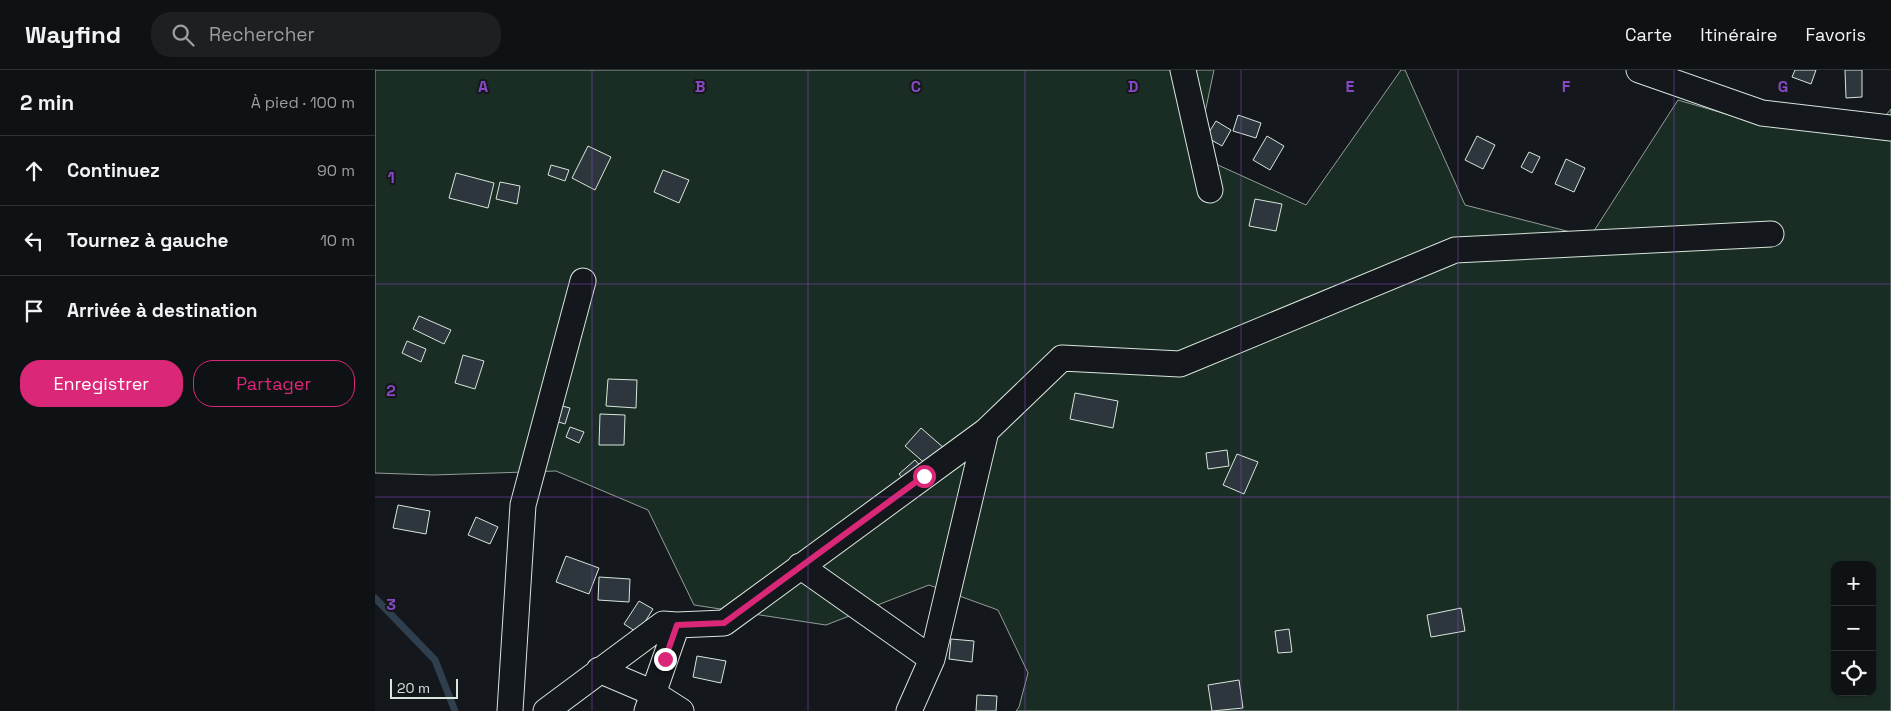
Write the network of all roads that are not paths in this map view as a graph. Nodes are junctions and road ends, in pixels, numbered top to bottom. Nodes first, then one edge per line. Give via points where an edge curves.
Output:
1 (1183, 70) edge
2 (1639, 70) edge
3 (1891, 128) edge
4 (1210, 190) dead end
5 (1771, 234) dead end
6 (583, 281) dead end
7 (986, 431) junction
8 (800, 566) junction
9 (677, 625) junction
10 (932, 659) junction
11 (599, 670) junction
12 (650, 702) edge
13 (510, 711) edge
14 (545, 711) edge
15 (681, 711) edge
16 (909, 711) edge

1 - 4 street
2 - 3 street via 1761,113
5 - 7 street via 1455,250 1181,364 1062,358
6 - 13 street via 523,505
7 - 8 street
7 - 10 street
8 - 9 street via 724,623
8 - 10 street
9 - 11 street via 663,624
9 - 12 street
10 - 16 street
11 - 12 street
11 - 14 street
12 - 15 street

